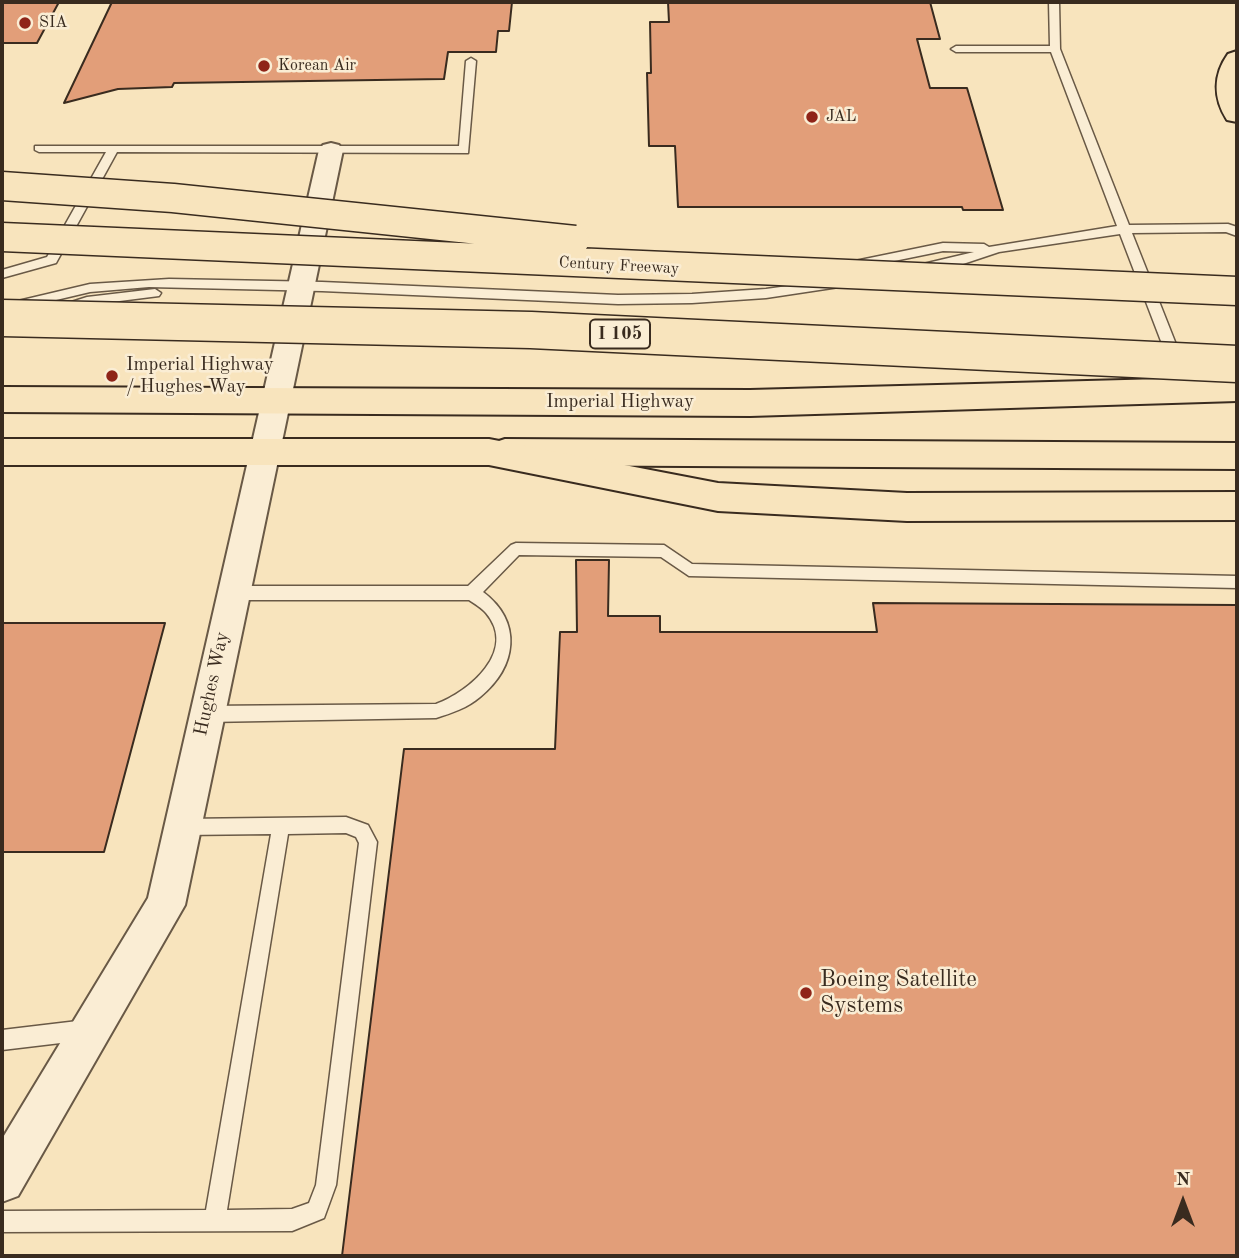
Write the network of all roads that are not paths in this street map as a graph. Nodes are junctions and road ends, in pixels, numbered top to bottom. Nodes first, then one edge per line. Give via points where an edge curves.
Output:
1 (1054, 2) edge
2 (956, 49) dead end
3 (1055, 49) junction
4 (1237, 59) edge
5 (471, 61) dead end
6 (1237, 114) edge
7 (38, 148) dead end
8 (113, 149) junction
9 (331, 150) junction
10 (2, 186) edge
11 (1234, 227) edge
12 (1125, 229) junction
13 (2, 237) edge
14 (2, 274) edge
15 (745, 284) junction
16 (301, 285) junction
17 (1237, 291) edge
18 (2, 308) edge
19 (2, 318) edge
20 (2, 328) edge
21 (1237, 364) edge
22 (1237, 389) edge
23 (1187, 390) junction
24 (276, 399) junction
25 (2, 400) edge
26 (264, 450) junction
27 (2, 452) edge
28 (489, 452) junction
29 (1237, 456) edge
30 (1237, 506) edge
31 (1237, 582) edge
32 (233, 593) junction
33 (472, 593) junction
34 (205, 714) junction
35 (281, 826) junction
36 (182, 827) junction
37 (92, 1029) junction
38 (2, 1040) edge
39 (2, 1180) edge
40 (215, 1220) junction
41 (2, 1222) edge

1 - 3 lane
2 - 3 lane
3 - 12 lane
4 - 6 main road via 1229,74 1230,101
5 - 9 lane via 464,150
7 - 8 lane
8 - 9 lane
8 - 14 lane via 52,260
9 - 16 street, Hughes Way
10 - 15 main road, bridge via 173,198 642,247
11 - 12 lane
12 - 15 lane via 998,248 957,262 804,289
12 - 23 lane
13 - 15 main road, Century Freeway, bridge
15 - 16 lane via 667,301
15 - 17 main road, Century Freeway, bridge
16 - 18 lane via 91,288
16 - 20 lane via 87,301
16 - 24 street, Hughes Way
19 - 21 main road, I 105, bridge via 531,330
22 - 23 main road, Imperial Highway
23 - 24 main road, Imperial Highway via 750,403
24 - 25 main road, Imperial Highway
24 - 26 street, Hughes Way
26 - 27 main road
26 - 28 main road
26 - 32 street, Hughes Way
28 - 29 main road
28 - 30 main road via 718,497 907,507
31 - 33 lane via 690,570 664,551 516,549
32 - 33 lane
32 - 34 street, Hughes Way
33 - 34 lane via 497,617 502,654 487,682 452,707
34 - 36 street, Hughes Way
35 - 36 lane
35 - 40 lane
35 - 40 lane via 346,825 362,831 368,842 326,1185 317,1211 292,1220
36 - 37 street, Hughes Way via 166,905
37 - 38 lane
37 - 39 street, Hughes Way
40 - 41 lane

